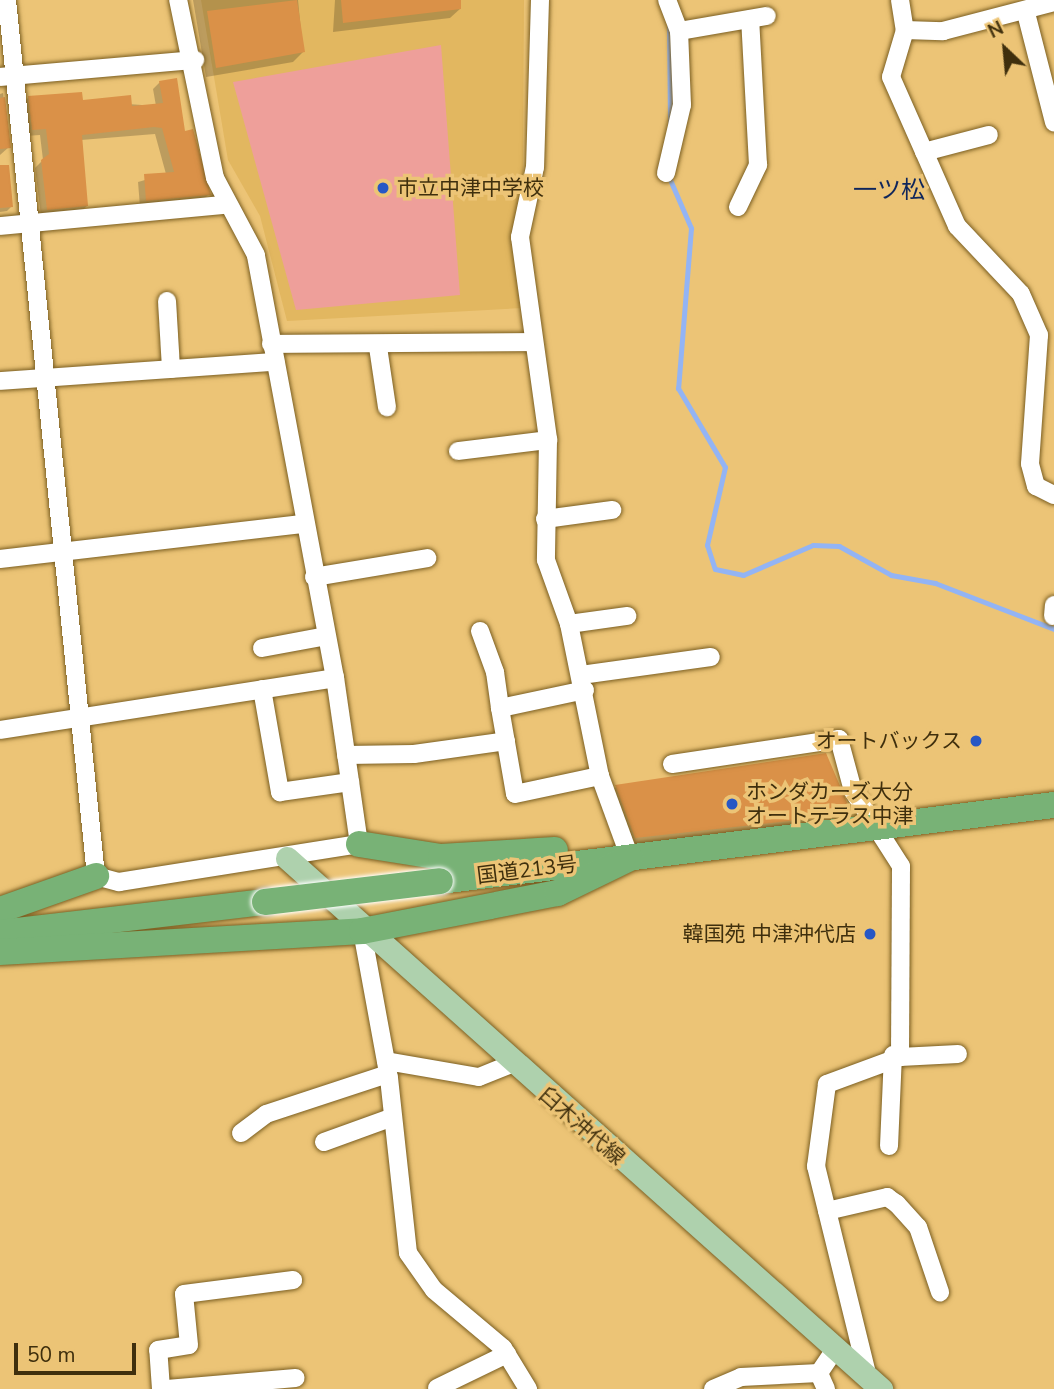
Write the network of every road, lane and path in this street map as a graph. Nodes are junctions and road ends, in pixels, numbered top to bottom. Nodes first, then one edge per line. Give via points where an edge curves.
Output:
1 (7, 0) edge
2 (178, 0) edge
3 (540, 0) edge
4 (667, 0) edge
5 (900, 0) edge
6 (1054, 2) edge
7 (1026, 13) junction
8 (905, 30) junction
9 (680, 31) junction
10 (195, 60) junction
11 (7, 76) edge
12 (1054, 121) edge
13 (989, 135) dead end
14 (924, 152) junction
15 (666, 173) dead end
16 (224, 205) junction
17 (738, 207) dead end
18 (32, 223) junction
19 (0, 226) edge
20 (167, 301) dead end
21 (531, 342) junction
22 (378, 347) junction
23 (273, 353) junction
24 (171, 369) junction
25 (44, 378) junction
26 (0, 381) edge
27 (387, 407) dead end
28 (548, 440) junction
29 (458, 450) dead end
30 (1054, 495) edge
31 (612, 510) dead end
32 (545, 519) junction
33 (302, 524) junction
34 (65, 552) junction
35 (427, 558) dead end
36 (0, 559) edge
37 (314, 577) junction
38 (1054, 605) edge
39 (627, 616) dead end
40 (1053, 616) edge
41 (569, 624) junction
42 (480, 631) dead end
43 (326, 636) junction
44 (262, 648) dead end
45 (711, 657) dead end
46 (335, 678) junction
47 (583, 682) junction
48 (262, 690) junction
49 (500, 708) junction
50 (81, 717) junction
51 (0, 730) edge
52 (506, 741) junction
53 (346, 755) junction
54 (672, 764) dead end
55 (600, 776) junction
56 (350, 782) junction
57 (1054, 804) edge
58 (877, 827) junction
59 (359, 844) junction
60 (287, 858) junction
61 (630, 858) junction
62 (96, 876) junction
63 (0, 910) edge
64 (362, 932) junction
65 (0, 933) edge
66 (0, 952) edge
67 (958, 1054) dead end
68 (897, 1056) junction
69 (512, 1065) junction
70 (387, 1067) junction
71 (393, 1117) junction
72 (242, 1133) dead end
73 (324, 1142) dead end
74 (889, 1146) dead end
75 (827, 1211) junction
76 (293, 1280) dead end
77 (940, 1292) dead end
78 (835, 1349) junction
79 (507, 1354) junction
80 (296, 1378) dead end
81 (822, 1381) edge
82 (875, 1384) edge
83 (217, 1385) edge
84 (436, 1388) edge
85 (161, 1389) edge
86 (167, 1389) edge
87 (528, 1389) edge
88 (713, 1389) edge

1 - 11 street
2 - 10 street
3 - 21 street via 535,167 520,237
4 - 9 street
5 - 8 street
6 - 7 street
7 - 8 street via 943,31
7 - 12 street
8 - 14 street via 891,77
9 - 15 street via 682,105
9 - 17 street via 758,17 758,165
10 - 11 street
10 - 16 street
11 - 18 street
13 - 14 street
14 - 30 street via 957,226 1021,294 1033,316 1038,370 1030,464 1036,486
16 - 18 street
16 - 23 street via 256,256
18 - 19 street
18 - 25 street
20 - 24 street
21 - 22 street
21 - 28 street
22 - 23 street
22 - 27 street
23 - 24 street
23 - 33 street
24 - 25 street
25 - 26 street
25 - 34 street
28 - 29 street
28 - 32 street
31 - 32 street
32 - 41 street via 546,560
33 - 34 street
33 - 37 street
34 - 36 street
34 - 50 street
35 - 37 street
37 - 43 street
38 - 40 street
39 - 41 street
41 - 47 street
42 - 49 street via 495,671
43 - 44 street
43 - 46 street
45 - 47 street
46 - 48 street
46 - 53 street
47 - 49 street
47 - 55 street
48 - 50 street
48 - 56 street via 280,792
49 - 52 street
50 - 51 street
50 - 62 street
52 - 53 street via 414,754
52 - 55 street via 515,794
53 - 56 street
54 - 58 street via 839,739 853,791
55 - 61 street
56 - 59 street
57 - 58 highway, 国道213号
58 - 61 highway, 国道213号
58 - 68 street via 901,866
59 - 60 street
59 - 61 highway via 440,857 592,847
60 - 62 street via 119,882
60 - 64 main road, 臼木沖代線
61 - 64 highway via 558,893
61 - 65 highway, 国道213号, bridge
62 - 63 highway
64 - 66 highway
64 - 69 main road, 臼木沖代線
64 - 70 street
67 - 68 street
68 - 74 street
68 - 75 street via 827,1084 816,1166
69 - 70 street via 480,1077
69 - 78 main road, 臼木沖代線
70 - 71 street
70 - 72 street via 266,1114
71 - 73 street
71 - 79 street via 408,1253 434,1290
75 - 77 street via 887,1198 897,1203 918,1227
75 - 82 street
76 - 85 street via 184,1294 189,1345 158,1350
78 - 81 street
78 - 82 main road, 臼木沖代線
79 - 84 street
79 - 87 street
80 - 83 street
81 - 88 street via 741,1377
83 - 86 street

